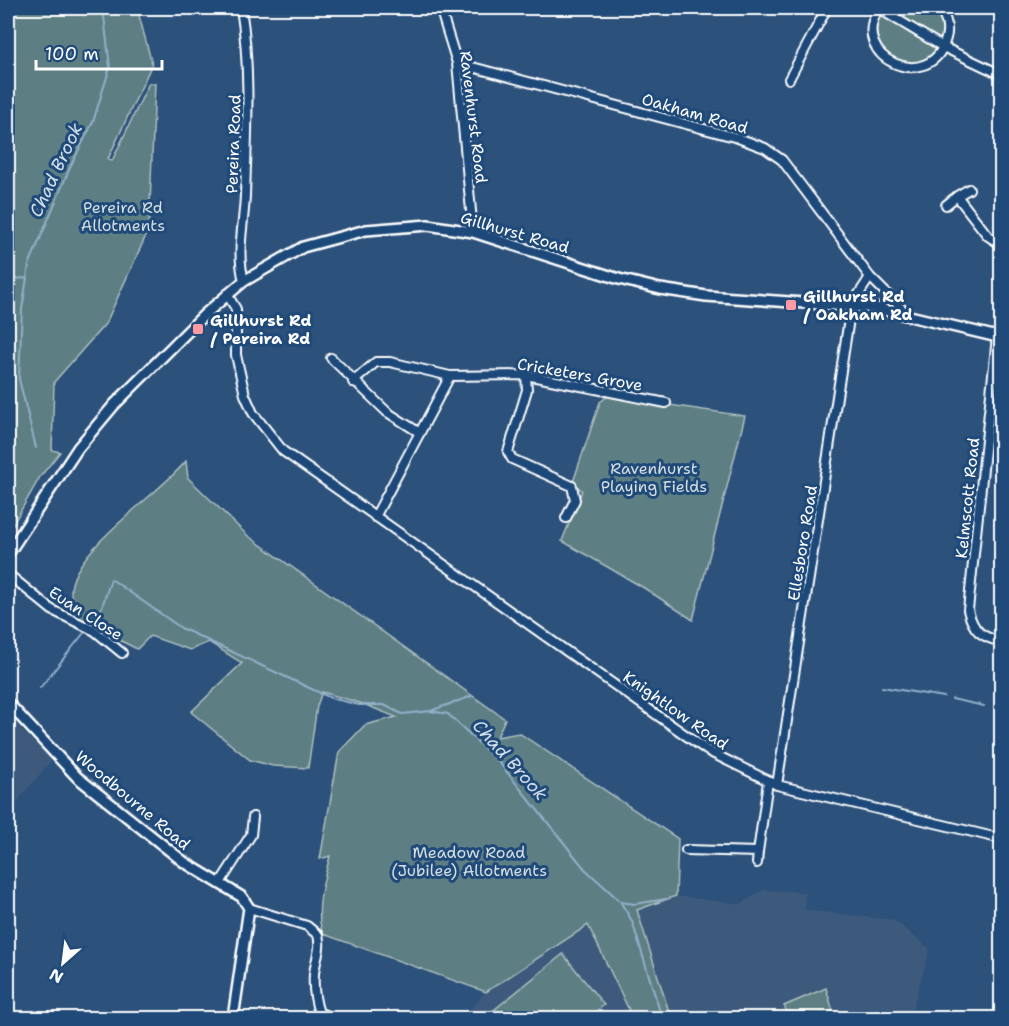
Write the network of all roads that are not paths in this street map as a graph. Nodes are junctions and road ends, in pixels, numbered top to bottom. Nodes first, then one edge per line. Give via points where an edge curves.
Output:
1 (241, 8) edge
2 (440, 8) edge
3 (827, 8) edge
4 (878, 8) edge
5 (939, 8) edge
6 (943, 47) junction
7 (457, 63) junction
8 (1002, 75) edge
9 (789, 79) dead end
10 (969, 189) dead end
11 (957, 196) junction
12 (946, 205) dead end
13 (473, 232) junction
14 (1002, 245) edge
15 (870, 277) junction
16 (244, 281) junction
17 (227, 294) junction
18 (851, 306) junction
19 (908, 315) junction
20 (999, 338) edge
21 (331, 358) dead end
22 (526, 375) junction
23 (450, 376) junction
24 (354, 382) junction
25 (666, 403) dead end
26 (420, 433) junction
27 (375, 517) junction
28 (566, 518) dead end
29 (8, 554) edge
30 (8, 574) edge
31 (1002, 642) edge
32 (122, 652) dead end
33 (8, 704) edge
34 (768, 781) junction
35 (777, 785) junction
36 (253, 817) dead end
37 (1002, 839) edge
38 (686, 850) dead end
39 (758, 852) junction
40 (757, 863) dead end
41 (220, 883) junction
42 (249, 908) junction
43 (316, 1016) edge
44 (233, 1018) edge
45 (336, 1018) edge

1 - 16 street, Pereira Road via 248,92 239,243
2 - 7 street, Ravenhurst Road
3 - 9 street
4 - 6 street
4 - 6 street via 872,32 881,55 890,63 908,67 926,64
5 - 6 street via 946,22
6 - 8 street
7 - 13 street, Ravenhurst Road
7 - 15 street, Oakham Road via 765,148 782,160
10 - 11 street
11 - 12 street
11 - 14 street via 988,236
13 - 16 street, Gillhurst Road via 428,225 366,230 303,247
13 - 18 street, Gillhurst Road via 660,289
15 - 18 street
15 - 19 street, Oakham Road
16 - 17 street, Gillhurst Road
17 - 27 street, Knightlow Road via 236,309 236,355 253,413 283,451
17 - 29 street, Gillhurst Road via 114,405 78,448
18 - 19 street, Gillhurst Road
18 - 35 street, Ellesboro Road
19 - 20 street, Gillhurst Road
20 - 31 street, Kelmscott Road via 968,610 979,635
21 - 24 street
22 - 23 street, Cricketers Grove
22 - 25 street, Cricketers Grove
22 - 28 street via 527,390 508,452 512,459 572,486 575,500
23 - 24 street, Cricketers Grove via 376,362
23 - 26 street
24 - 26 street via 387,412
26 - 27 street
27 - 34 street, Knightlow Road via 708,751
30 - 32 street, Euan Close via 52,610 95,631
33 - 41 street, Woodbourne Road via 77,777 176,856
34 - 35 street, Knightlow Road
34 - 39 street
35 - 37 street, Knightlow Road
36 - 41 street via 250,835
38 - 39 street
39 - 40 street
41 - 42 street, Woodbourne Road via 242,897
42 - 43 street via 307,926 318,935 314,973
42 - 44 street
43 - 45 street

